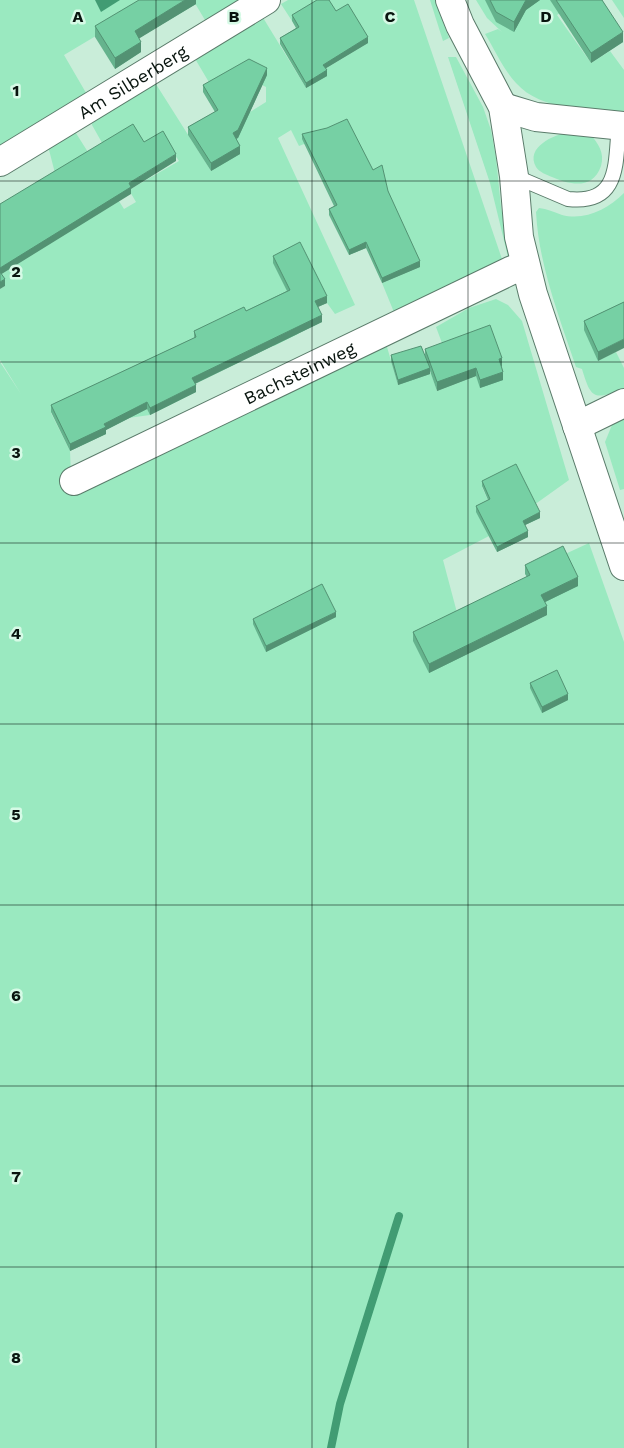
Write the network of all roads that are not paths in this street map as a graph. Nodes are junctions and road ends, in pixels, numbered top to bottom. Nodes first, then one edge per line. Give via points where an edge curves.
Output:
1 (266, 0) edge
2 (450, 0) edge
3 (503, 107) junction
4 (621, 126) edge
5 (0, 162) edge
6 (514, 176) junction
7 (525, 265) junction
8 (624, 403) edge
9 (577, 426) junction
10 (74, 481) dead end
11 (624, 566) edge

1 - 5 street, Am Silberberg
2 - 3 street
3 - 4 street via 536,117
3 - 6 street
4 - 6 lane via 616,169 611,182 598,196 568,199
6 - 7 street via 519,237
7 - 9 street
7 - 10 street, Bachsteinweg
8 - 9 street
9 - 11 street

